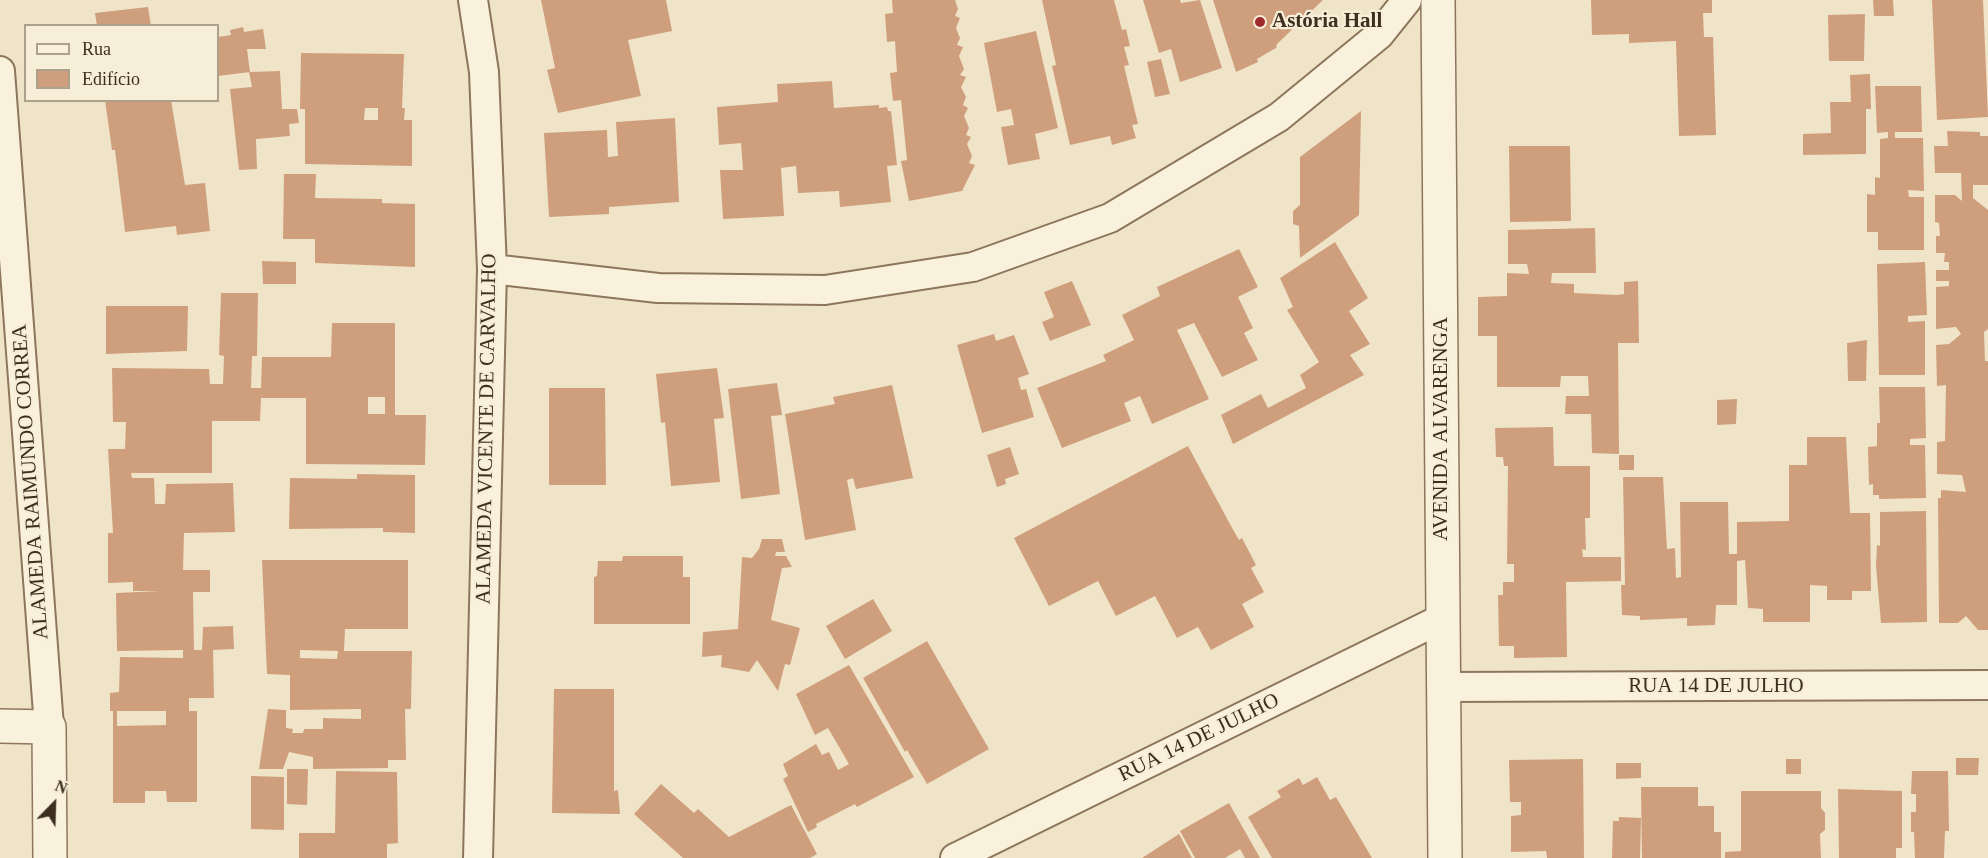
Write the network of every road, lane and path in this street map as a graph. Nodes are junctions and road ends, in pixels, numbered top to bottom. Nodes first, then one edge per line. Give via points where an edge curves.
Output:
1 (473, 0) edge
2 (1407, 0) edge
3 (1438, 0) edge
4 (0, 71) edge
5 (492, 269) junction
6 (1443, 618) junction
7 (1988, 685) edge
8 (1443, 687) junction
9 (0, 726) edge
10 (49, 727) junction
11 (50, 858) edge
12 (478, 858) edge
13 (955, 858) edge
14 (1445, 858) edge

1 - 5 street, ALAMEDA VICENTE DE CARVALHO via 484,72
2 - 5 street via 1379,35 1279,117 1110,218 973,267 825,290 658,288
3 - 6 street, AVENIDA ALVARENGA
4 - 10 street, ALAMEDA RAIMUNDO CORREA
5 - 12 street, ALAMEDA VICENTE DE CARVALHO
6 - 8 street, AVENIDA ALVARENGA
6 - 13 street, RUA 14 DE JULHO
7 - 8 street, RUA 14 DE JULHO
8 - 14 street, AVENIDA ALVARENGA
9 - 10 street
10 - 11 street, ALAMEDA RAIMUNDO CORREA

